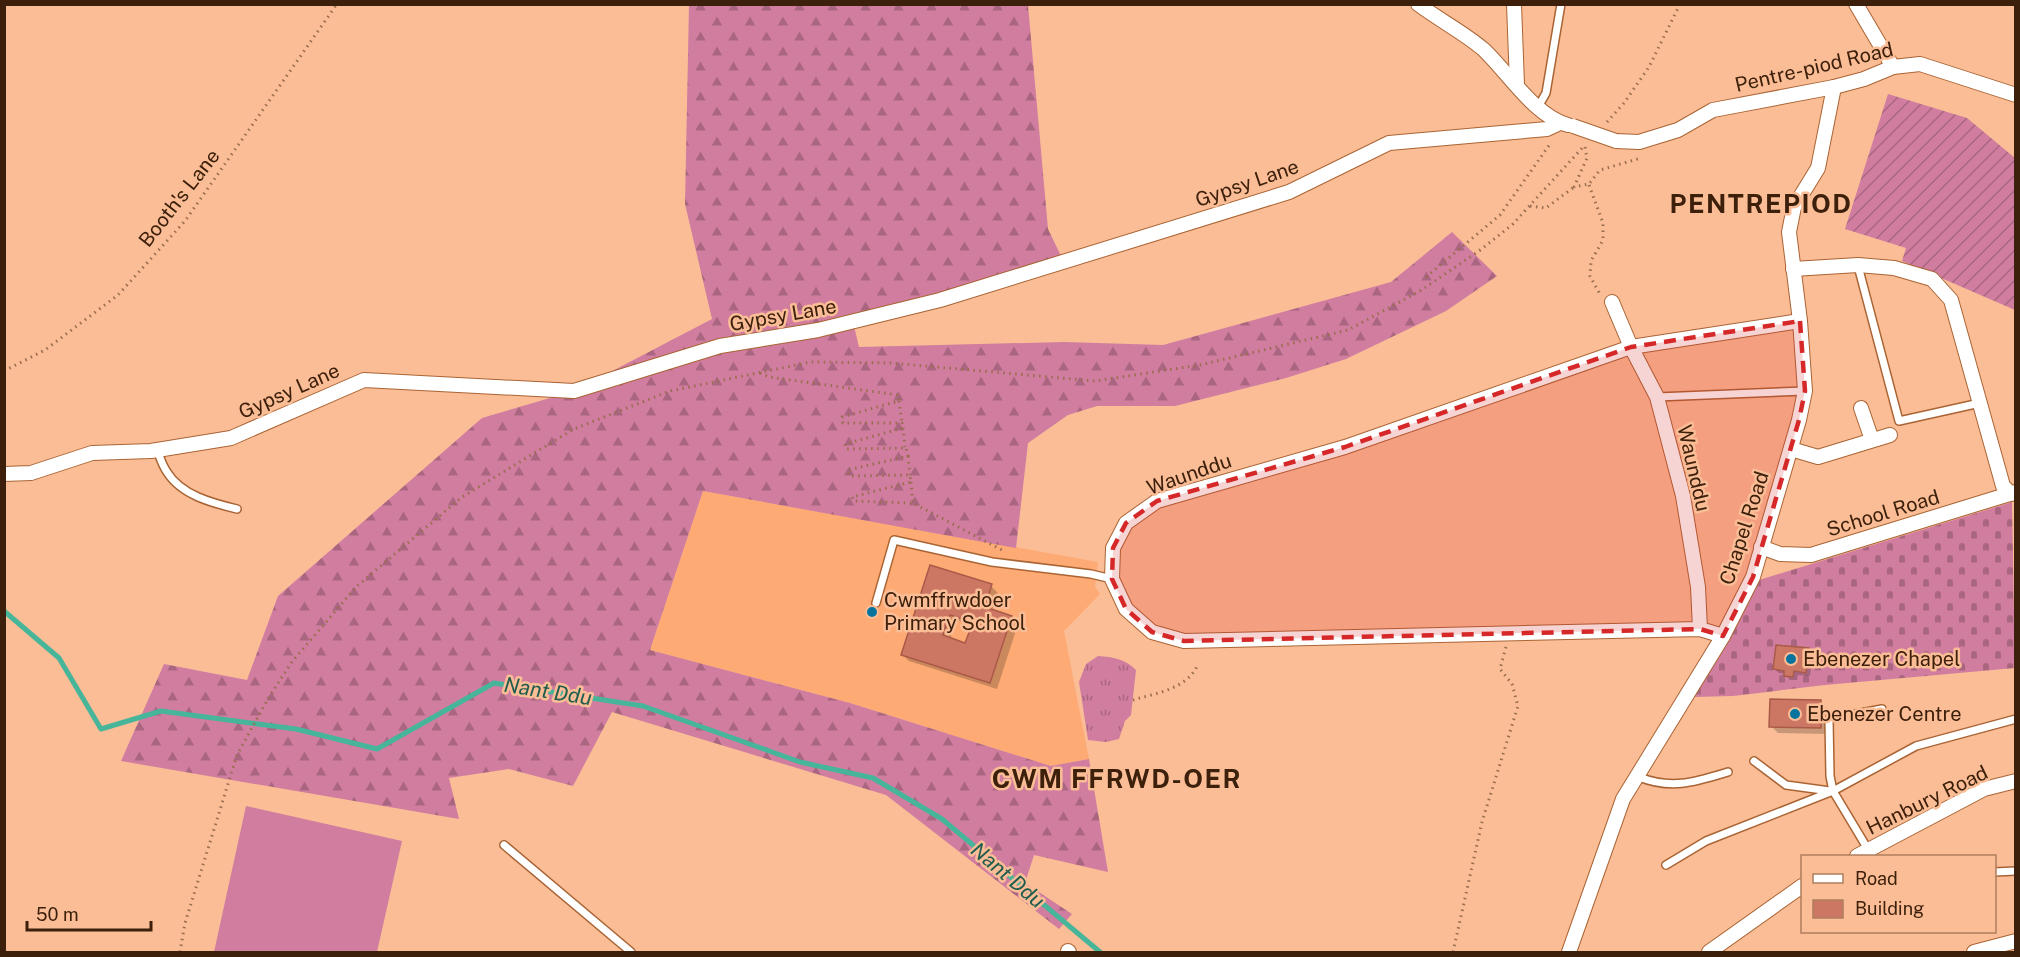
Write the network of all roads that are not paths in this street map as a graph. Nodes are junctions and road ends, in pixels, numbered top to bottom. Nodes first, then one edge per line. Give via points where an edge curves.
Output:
1 (1418, 4) edge
2 (1514, 4) edge
3 (1561, 4) edge
4 (1856, 4) edge
5 (1893, 67) junction
6 (1517, 85) junction
7 (1834, 87) junction
8 (2016, 95) edge
9 (1538, 107) junction
10 (1561, 125) junction
11 (1858, 265) junction
12 (1793, 269) junction
13 (1612, 302) road end
14 (1800, 321) junction
15 (1631, 347) junction
16 (1805, 391) junction
17 (1657, 397) junction
18 (1980, 403) junction
19 (1861, 408) dead end
20 (1890, 435) dead end
21 (1872, 441) junction
22 (1791, 449) junction
23 (157, 450) junction
24 (4, 474) edge
25 (2014, 495) edge
26 (237, 509) dead end
27 (1761, 547) junction
28 (1112, 579) junction
29 (876, 603) dead end
30 (1700, 629) junction
31 (1723, 636) junction
32 (1882, 709) dead end
33 (2016, 718) edge
34 (1754, 761) dead end
35 (1728, 772) dead end
36 (1639, 777) junction
37 (2016, 781) edge
38 (1833, 791) junction
39 (504, 845) dead end
40 (1866, 854) edge
41 (1666, 865) dead end
42 (2016, 871) edge
43 (1996, 872) edge
44 (1801, 887) edge
45 (2016, 941) edge
46 (631, 952) edge
47 (1569, 952) edge
48 (1709, 952) edge
49 (1974, 952) edge

1 - 6 street, Pentre-piod Road via 1482,49
2 - 6 street
3 - 9 lane via 1545,93
4 - 5 street
5 - 7 street, Pentre-piod Road
5 - 8 street, Pentre-piod Road via 1920,64
6 - 9 street, Pentre-piod Road
7 - 10 street, Pentre-piod Road, bridge via 1713,110 1678,130 1639,142 1616,141
7 - 12 street, Chapel Road via 1818,168 1794,207 1789,232
9 - 10 street, Pentre-piod Road
10 - 23 street, Gypsy Lane via 1389,143 1289,192 940,300 818,330 720,346 574,391 364,380 231,438
11 - 12 street
11 - 18 street via 1894,268 1932,279 1951,300
11 - 18 lane via 1899,421
12 - 14 street, Chapel Road
13 - 15 street
14 - 15 street
14 - 16 street, Chapel Road
15 - 17 street, Waunddu
15 - 28 street, Waunddu via 1345,447 1157,501 1126,523 1113,548
16 - 17 lane
16 - 22 street, Chapel Road
17 - 30 street, Waunddu via 1683,496 1698,587
18 - 25 street via 2003,486
19 - 21 street
20 - 21 street
21 - 22 street via 1818,457
22 - 27 street, Chapel Road
23 - 24 street, Gypsy Lane via 92,453 32,473
23 - 26 lane via 166,472 187,491
25 - 27 street, School Road via 1811,555 1780,554
27 - 31 street, Chapel Road via 1753,577
28 - 29 lane via 992,562 894,540
28 - 30 street, Waunddu via 1126,609 1152,632 1184,641
30 - 31 street, Waunddu
31 - 36 street, Chapel Road
32 - 38 lane via 1828,719
33 - 38 lane via 1916,746
34 - 38 lane via 1786,785
35 - 36 lane via 1678,785 1663,785
36 - 47 street, Chapel Road via 1623,800
37 - 40 street, Hanbury Road via 1984,789
38 - 40 lane
38 - 41 lane via 1706,841
39 - 46 lane
42 - 43 lane
44 - 48 street
45 - 49 street

